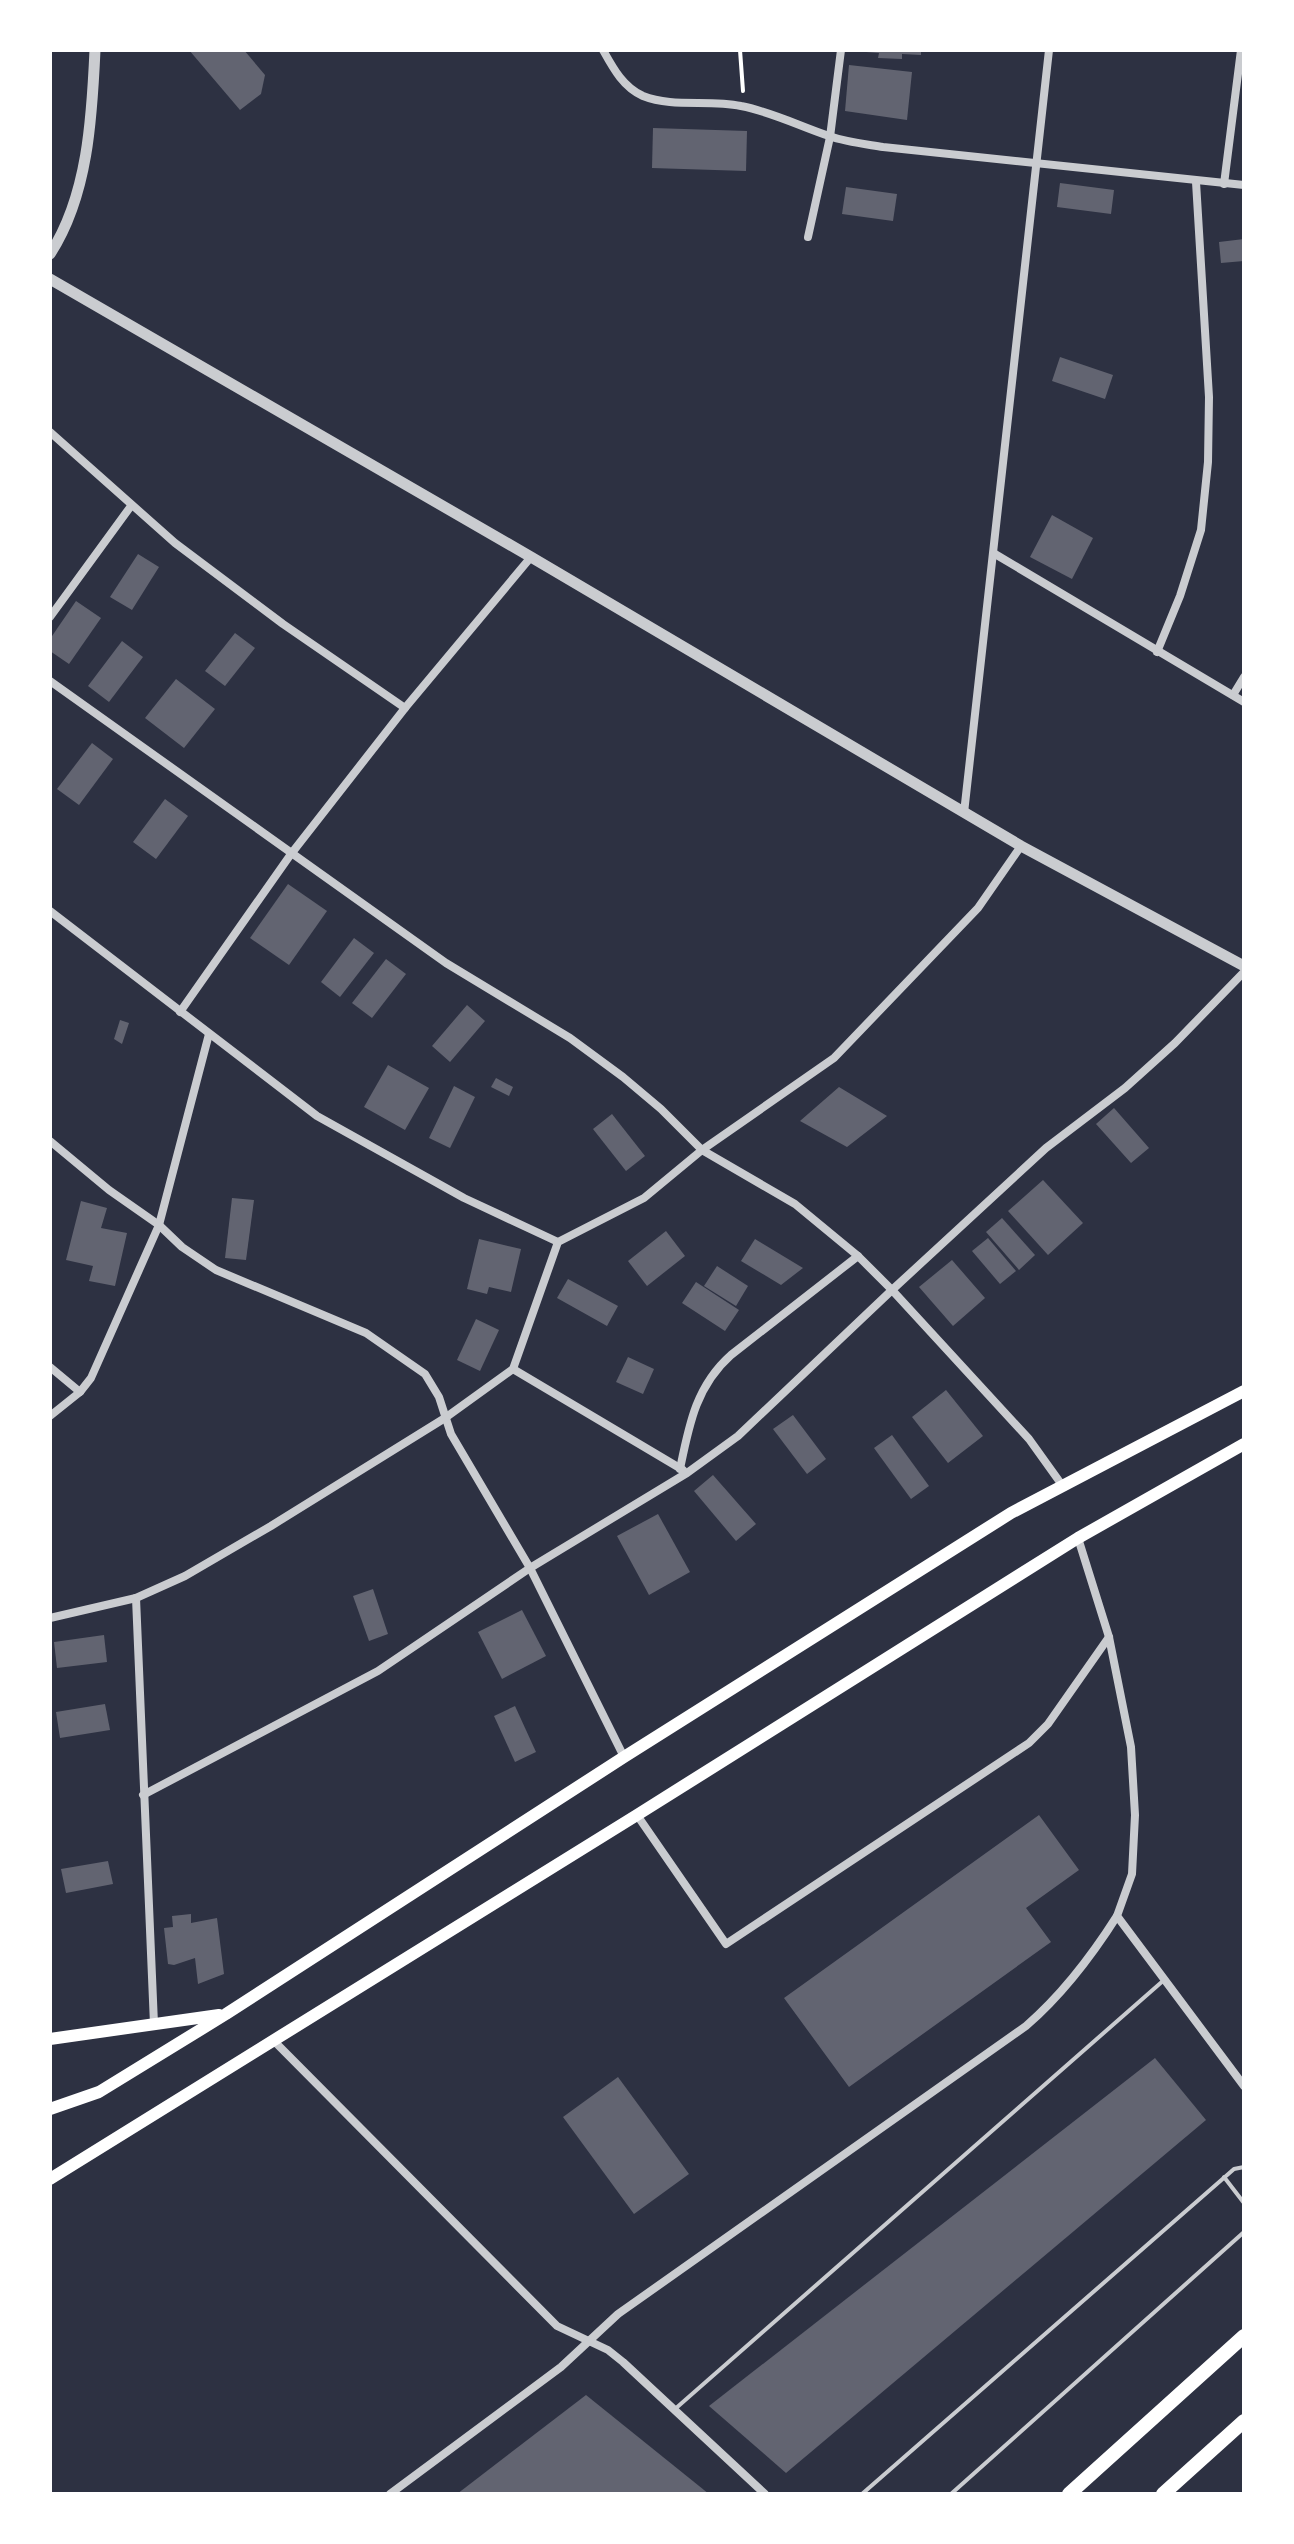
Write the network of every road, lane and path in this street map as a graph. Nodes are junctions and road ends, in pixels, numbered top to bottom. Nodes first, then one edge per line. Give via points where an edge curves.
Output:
1 (95, 50) edge
2 (603, 50) edge
3 (740, 50) edge
4 (841, 50) edge
5 (1049, 50) edge
6 (1241, 50) edge
7 (743, 106) junction
8 (830, 137) junction
9 (1036, 162) junction
10 (1196, 182) junction
11 (1224, 184) junction
12 (1244, 185) edge
13 (808, 237) dead end
14 (50, 254) edge
15 (50, 279) edge
16 (50, 432) edge
17 (131, 506) junction
18 (995, 554) junction
19 (531, 557) junction
20 (50, 617) edge
21 (1157, 652) junction
22 (1244, 677) edge
23 (50, 681) edge
24 (1233, 695) junction
25 (1244, 702) edge
26 (405, 708) junction
27 (964, 813) junction
28 (1021, 846) junction
29 (291, 854) junction
30 (50, 911) edge
31 (1244, 969) edge
32 (180, 1012) junction
33 (209, 1034) junction
34 (50, 1141) edge
35 (702, 1150) junction
36 (159, 1225) junction
37 (558, 1242) junction
38 (858, 1256) junction
39 (892, 1290) junction
40 (50, 1367) edge
41 (513, 1369) junction
42 (1244, 1391) edge
43 (80, 1392) junction
44 (50, 1416) edge
45 (445, 1418) junction
46 (1244, 1444) edge
47 (684, 1471) junction
48 (1062, 1485) junction
49 (1078, 1538) junction
50 (530, 1568) junction
51 (136, 1598) junction
52 (50, 1618) edge
53 (1109, 1637) junction
54 (624, 1757) junction
55 (143, 1795) junction
56 (637, 1815) junction
57 (1117, 1916) junction
58 (1165, 1979) junction
59 (226, 2014) junction
60 (154, 2024) junction
61 (50, 2039) edge
62 (274, 2041) junction
63 (1244, 2086) edge
64 (50, 2109) edge
65 (1244, 2167) edge
66 (1224, 2177) junction
67 (50, 2179) edge
68 (1244, 2203) edge
69 (1244, 2232) edge
70 (1244, 2336) edge
71 (589, 2341) junction
72 (673, 2411) junction
73 (1244, 2421) edge
74 (390, 2494) edge
75 (765, 2494) edge
76 (862, 2494) edge
77 (951, 2494) edge
78 (1069, 2494) edge
79 (1163, 2494) edge

1 - 14 street via 82,169 67,221
2 - 7 street via 614,71 644,96
3 - 7 path
4 - 8 street
5 - 9 street
6 - 11 street
7 - 8 street
8 - 9 street
8 - 13 street
9 - 10 street
9 - 18 street
10 - 11 street
10 - 21 street via 1208,462 1201,530
11 - 12 street
15 - 19 street
16 - 17 street
17 - 20 street
17 - 26 street via 224,581
18 - 21 street
18 - 27 street
19 - 26 street
19 - 27 street
21 - 24 street
22 - 24 street
23 - 29 street
24 - 25 street
26 - 29 street
27 - 28 street
28 - 31 street
28 - 35 street via 978,908 834,1058
29 - 32 street
29 - 35 street via 446,963 570,1038 661,1109
30 - 32 street
31 - 39 street via 1145,1071 1046,1148
32 - 33 street
33 - 36 street
33 - 37 street via 317,1116 464,1198
34 - 36 street
35 - 37 street via 644,1198
35 - 38 street via 795,1204
36 - 43 street
36 - 45 street via 216,1270 366,1333 425,1374
37 - 41 street
38 - 39 street
38 - 47 street via 713,1373 694,1408
39 - 47 street via 750,1427
39 - 48 street via 1029,1439
40 - 43 street
41 - 45 street
41 - 47 street
42 - 48 main road
43 - 44 street
45 - 50 street
45 - 51 street via 271,1526
46 - 49 main road
47 - 50 street
48 - 54 main road
49 - 53 street
49 - 56 main road
50 - 54 street
50 - 55 street via 378,1671
51 - 52 street
51 - 55 street
53 - 56 street via 1029,1743 726,1944
53 - 57 street via 1131,1747 1135,1815 1132,1874
54 - 59 main road
55 - 60 street
56 - 62 main road
57 - 58 street
57 - 71 street via 1075,1976 1026,2026 618,2314
58 - 63 street
58 - 72 lane
59 - 60 main road
59 - 64 main road via 99,2092
60 - 61 main road
62 - 67 main road
62 - 71 street via 557,2326
65 - 66 lane
66 - 68 lane
66 - 76 lane
69 - 77 lane
70 - 78 highway
71 - 72 street via 623,2362
71 - 74 street
72 - 75 street
73 - 79 highway

